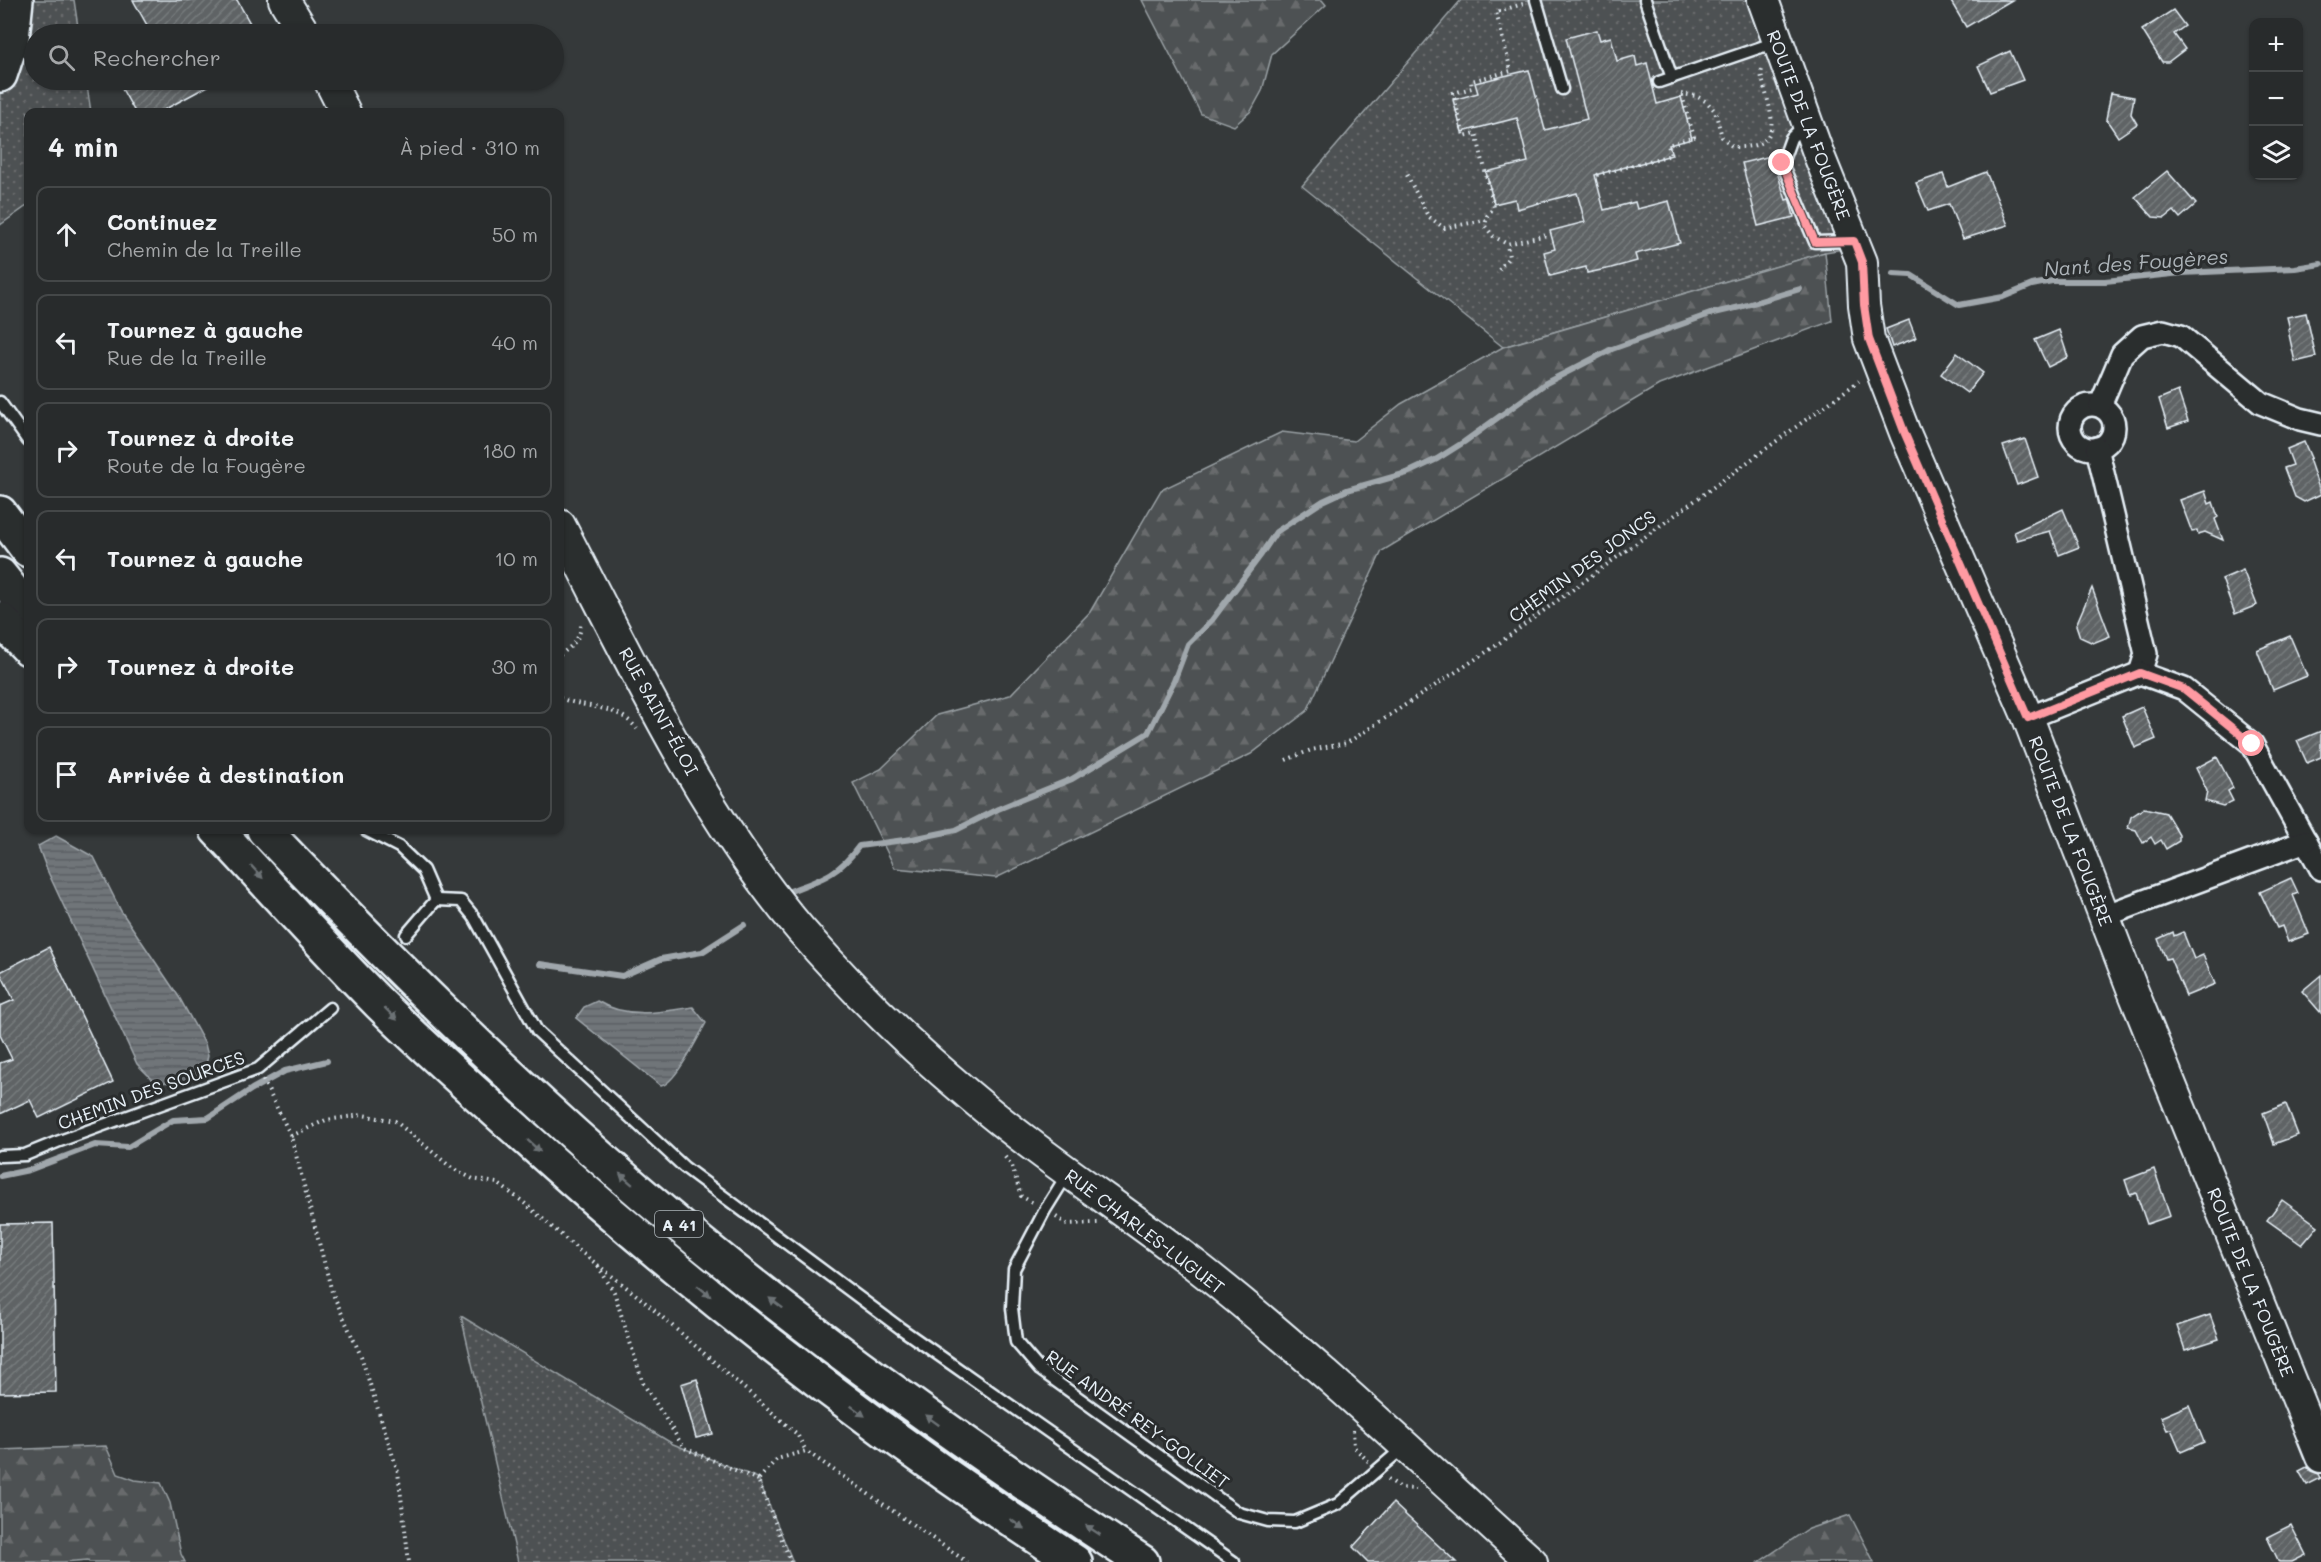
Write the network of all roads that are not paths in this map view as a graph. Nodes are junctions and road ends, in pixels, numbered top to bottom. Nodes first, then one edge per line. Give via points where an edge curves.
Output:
1 (16, 0) edge
2 (284, 0) edge
3 (1645, 0) edge
4 (1762, 0) edge
5 (1531, 1) edge
6 (299, 24) edge
7 (1780, 50) junction
8 (0, 75) edge
9 (1674, 77) junction
10 (1659, 82) dead end
11 (1562, 89) dead end
12 (334, 90) edge
13 (343, 108) edge
14 (0, 402) edge
15 (2100, 406) junction
16 (2321, 424) edge
17 (24, 435) edge
18 (2097, 448) junction
19 (0, 513) edge
20 (564, 533) edge
21 (24, 545) edge
22 (0, 575) edge
23 (24, 605) edge
24 (0, 619) edge
25 (24, 644) edge
26 (2140, 673) junction
27 (2028, 718) junction
28 (221, 834) edge
29 (268, 834) edge
30 (374, 834) edge
31 (2306, 841) junction
32 (2321, 868) edge
33 (770, 890) joint
34 (436, 900) junction
35 (2104, 916) junction
36 (406, 935) dead end
37 (330, 1008) dead end
38 (0, 1156) edge
39 (1068, 1173) junction
40 (1404, 1446) junction
41 (2321, 1457) edge
42 (1075, 1562) edge
43 (1142, 1562) edge
44 (1234, 1562) edge
45 (1532, 1562) edge

1 - 8 highway via 12,39
2 - 6 street
3 - 9 lane
4 - 7 street, ROUTE DE LA FOUGÈRE
5 - 11 lane
7 - 9 lane
7 - 27 street, ROUTE DE LA FOUGÈRE via 1862,262 1869,339 1905,434
9 - 10 lane
12 - 13 street
14 - 17 lane
15 - 16 street via 2122,354 2142,336 2163,331 2181,336 2261,403
15 - 18 street via 2110,414 2114,428 2109,441
15 - 18 street via 2085,406 2071,421 2077,442
18 - 26 street via 2146,654
19 - 21 highway
20 - 33 street, RUE SAINT-ÉLOI via 680,753
22 - 23 highway
24 - 25 highway
26 - 27 street
26 - 31 street via 2184,689 2252,744
27 - 35 street, ROUTE DE LA FOUGÈRE
28 -> 42 highway, A 41 via 379,1002 604,1209 838,1396
43 -> 29 highway, A 41 via 935,1422 768,1298 675,1221 467,1036
30 - 34 lane via 399,847 423,870
31 - 32 street
31 - 35 street
33 - 39 street, RUE CHARLES-LUGUET via 799,928 893,1028 970,1097
34 - 36 lane
34 - 44 lane via 461,901 474,917 537,1031 684,1167 910,1334
35 - 41 street, ROUTE DE LA FOUGÈRE
37 - 38 lane, CHEMIN DES SOURCES via 258,1069 25,1155
39 - 40 street, RUE CHARLES-LUGUET via 1195,1265 1297,1349
39 - 40 lane, RUE ANDRÉ REY-GOLLIET via 1014,1269 1012,1308 1016,1342 1040,1370 1239,1513 1268,1521 1295,1522 1338,1504
40 - 45 street, RUE CHARLES-LUGUET

